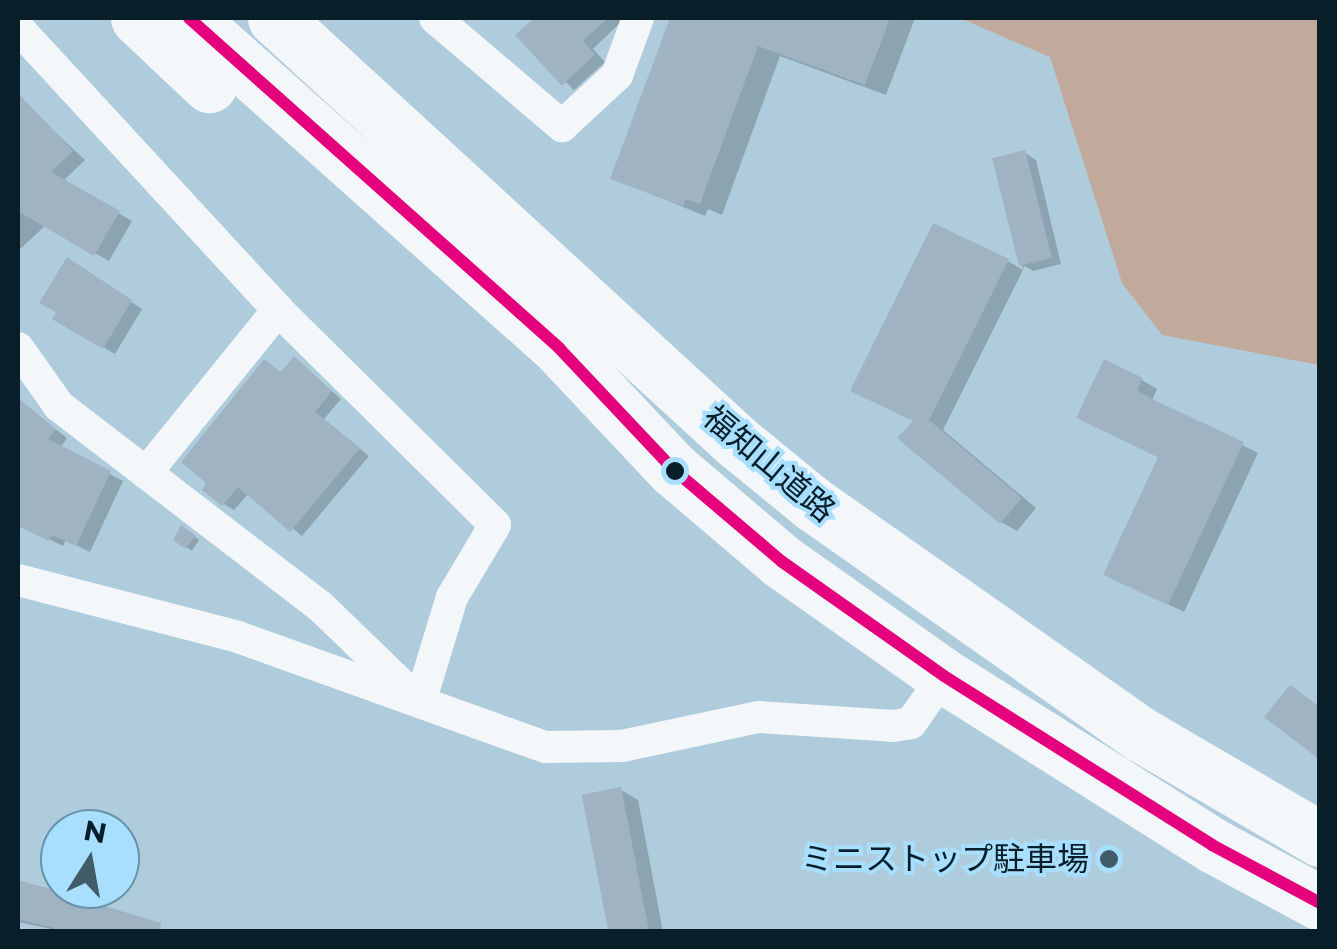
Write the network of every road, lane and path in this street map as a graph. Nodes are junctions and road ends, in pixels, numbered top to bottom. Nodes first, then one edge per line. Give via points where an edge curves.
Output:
1 (138, 18) edge
2 (189, 18) edge
3 (275, 18) edge
4 (312, 18) edge
5 (435, 18) edge
6 (638, 18) edge
7 (18, 28) edge
8 (278, 310) junction
9 (18, 348) edge
10 (738, 442) junction
11 (673, 469) junction
12 (146, 473) junction
13 (18, 580) edge
14 (944, 676) junction
15 (420, 702) junction
16 (1320, 839) edge
17 (1320, 904) edge

1 - 11 highway via 587,414
2 - 11 highway, 福知山道路 via 559,348
3 - 10 highway, 福知山道路
4 - 10 highway
5 - 6 street via 562,126 617,75
7 - 8 street
8 - 12 street
8 - 15 street via 496,524 452,598
9 - 12 street via 59,406
10 - 16 highway, 福知山道路 via 992,634 1142,735
11 - 14 highway, 福知山道路 via 782,560
12 - 15 street via 320,606
13 - 15 street via 238,637
14 - 15 street via 910,723 759,717 622,746 546,747
14 - 17 highway, 福知山道路 via 1212,846

